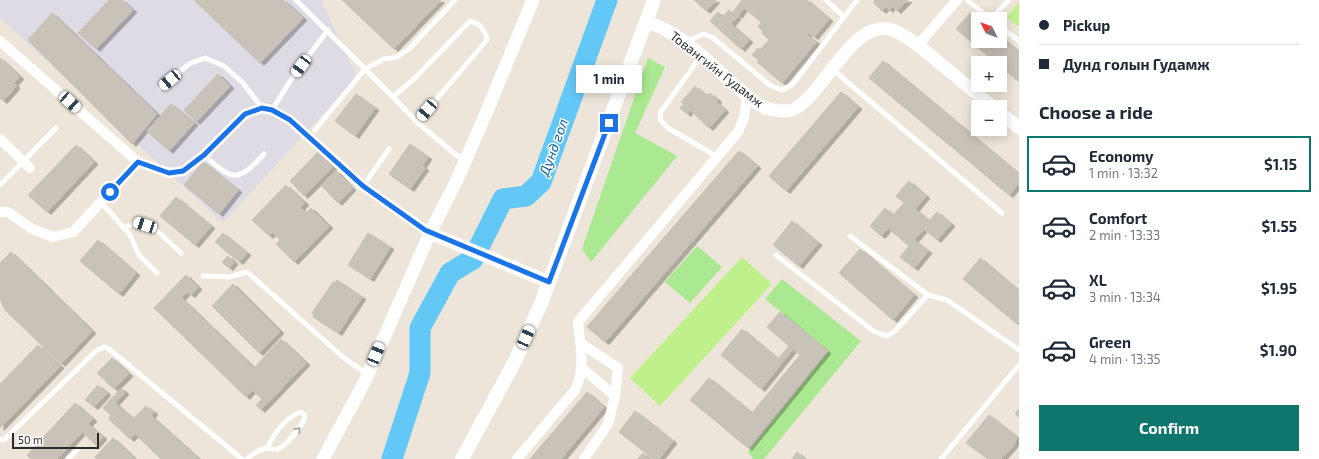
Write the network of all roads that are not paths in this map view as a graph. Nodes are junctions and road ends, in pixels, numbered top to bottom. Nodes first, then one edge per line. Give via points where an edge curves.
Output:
1 (296, 0) edge
2 (455, 0) edge
3 (533, 0) edge
4 (654, 0) edge
5 (826, 0) edge
6 (857, 0) edge
7 (957, 0) edge
8 (967, 0) edge
9 (1009, 0) edge
10 (982, 12) edge
11 (998, 12) edge
12 (844, 17) junction
13 (647, 22) junction
14 (328, 30) junction
15 (1007, 32) edge
16 (0, 41) edge
17 (1019, 41) edge
18 (685, 42) junction
19 (918, 45) junction
20 (701, 56) junction
21 (832, 68) junction
22 (365, 69) junction
23 (160, 88) dead end
24 (747, 95) junction
25 (392, 97) junction
26 (985, 100) edge
27 (262, 108) junction
28 (272, 110) junction
29 (1007, 118) edge
30 (417, 122) junction
31 (56, 128) dead end
32 (1019, 128) edge
33 (315, 130) dead end
34 (0, 139) edge
35 (389, 149) dead end
36 (264, 154) dead end
37 (204, 155) junction
38 (716, 156) junction
39 (465, 158) junction
40 (138, 162) junction
41 (27, 165) junction
42 (0, 185) edge
43 (363, 186) junction
44 (101, 202) junction
45 (0, 212) edge
46 (1002, 213) dead end
47 (124, 228) junction
48 (436, 235) junction
49 (850, 236) dead end
50 (181, 253) dead end
51 (776, 255) dead end
52 (157, 273) dead end
53 (204, 276) dead end
54 (549, 282) junction
55 (928, 295) junction
56 (580, 343) junction
57 (1019, 350) edge
58 (1019, 365) edge
59 (582, 368) junction
60 (368, 374) junction
61 (615, 396) junction
62 (0, 440) edge
63 (267, 448) junction
64 (77, 450) dead end
65 (68, 459) edge
66 (242, 459) edge
67 (247, 459) edge
68 (323, 459) edge
69 (462, 459) edge
70 (517, 459) edge
71 (584, 459) edge
72 (941, 459) edge

1 - 14 lane
2 - 22 lane via 409,49 397,57 384,59
3 - 39 street
4 - 13 main road
5 - 12 lane
6 - 12 lane
7 - 19 street
8 - 10 lane
9 - 11 lane
12 - 18 lane via 793,84 782,90 771,86 712,37 703,34
13 - 18 street, Товангийн Гудамж via 660,26
13 - 54 main road
14 - 22 lane
14 - 28 lane
15 - 17 lane
16 - 40 street
18 - 20 street, Товангийн Гудамж
19 - 21 street, Товангийн Гудамж via 894,31 878,29 863,34
19 - 26 street, Товангийн Гудамж
20 - 24 street, Товангийн Гудамж
20 - 38 lane via 660,113 661,121 668,128
21 - 24 street, Товангийн Гудамж via 804,102 787,111 765,108
21 - 46 lane
22 - 25 lane
22 - 33 lane
23 - 27 lane via 189,64 205,58 224,66 243,83
24 - 38 street via 744,118 738,132
25 - 30 lane
25 - 30 lane via 416,77 470,21 480,25 488,37 486,41
27 - 28 street
27 - 37 street via 245,114
28 - 43 street via 290,120
29 - 32 street
30 - 39 lane via 457,156
31 - 41 lane
34 - 41 street
35 - 43 lane
36 - 37 lane via 249,170 233,176 224,173
37 - 40 street via 183,171 169,173
38 - 56 street via 584,313 578,322
39 - 48 street
40 - 44 street
41 - 42 lane
43 - 48 street
44 - 45 street via 73,232 53,237 32,229 8,212
44 - 47 lane
47 - 50 lane via 137,222 153,227
47 - 52 lane via 139,255
48 - 54 street
48 - 60 street
49 - 55 lane
51 - 55 lane via 875,332 887,336 895,331
53 - 60 lane via 229,277 247,272 317,336
54 - 69 main road via 515,361
55 - 57 lane via 948,300
56 - 59 street
56 - 61 street via 618,368
58 - 72 lane
59 - 61 street
59 - 70 street via 575,390
60 - 68 street
61 - 71 street via 608,424
62 - 66 lane via 5,439 96,351 104,347
63 -> 63 lane via 281,448 302,425 305,416 302,412 292,416 278,430
63 - 67 lane
64 - 65 lane

